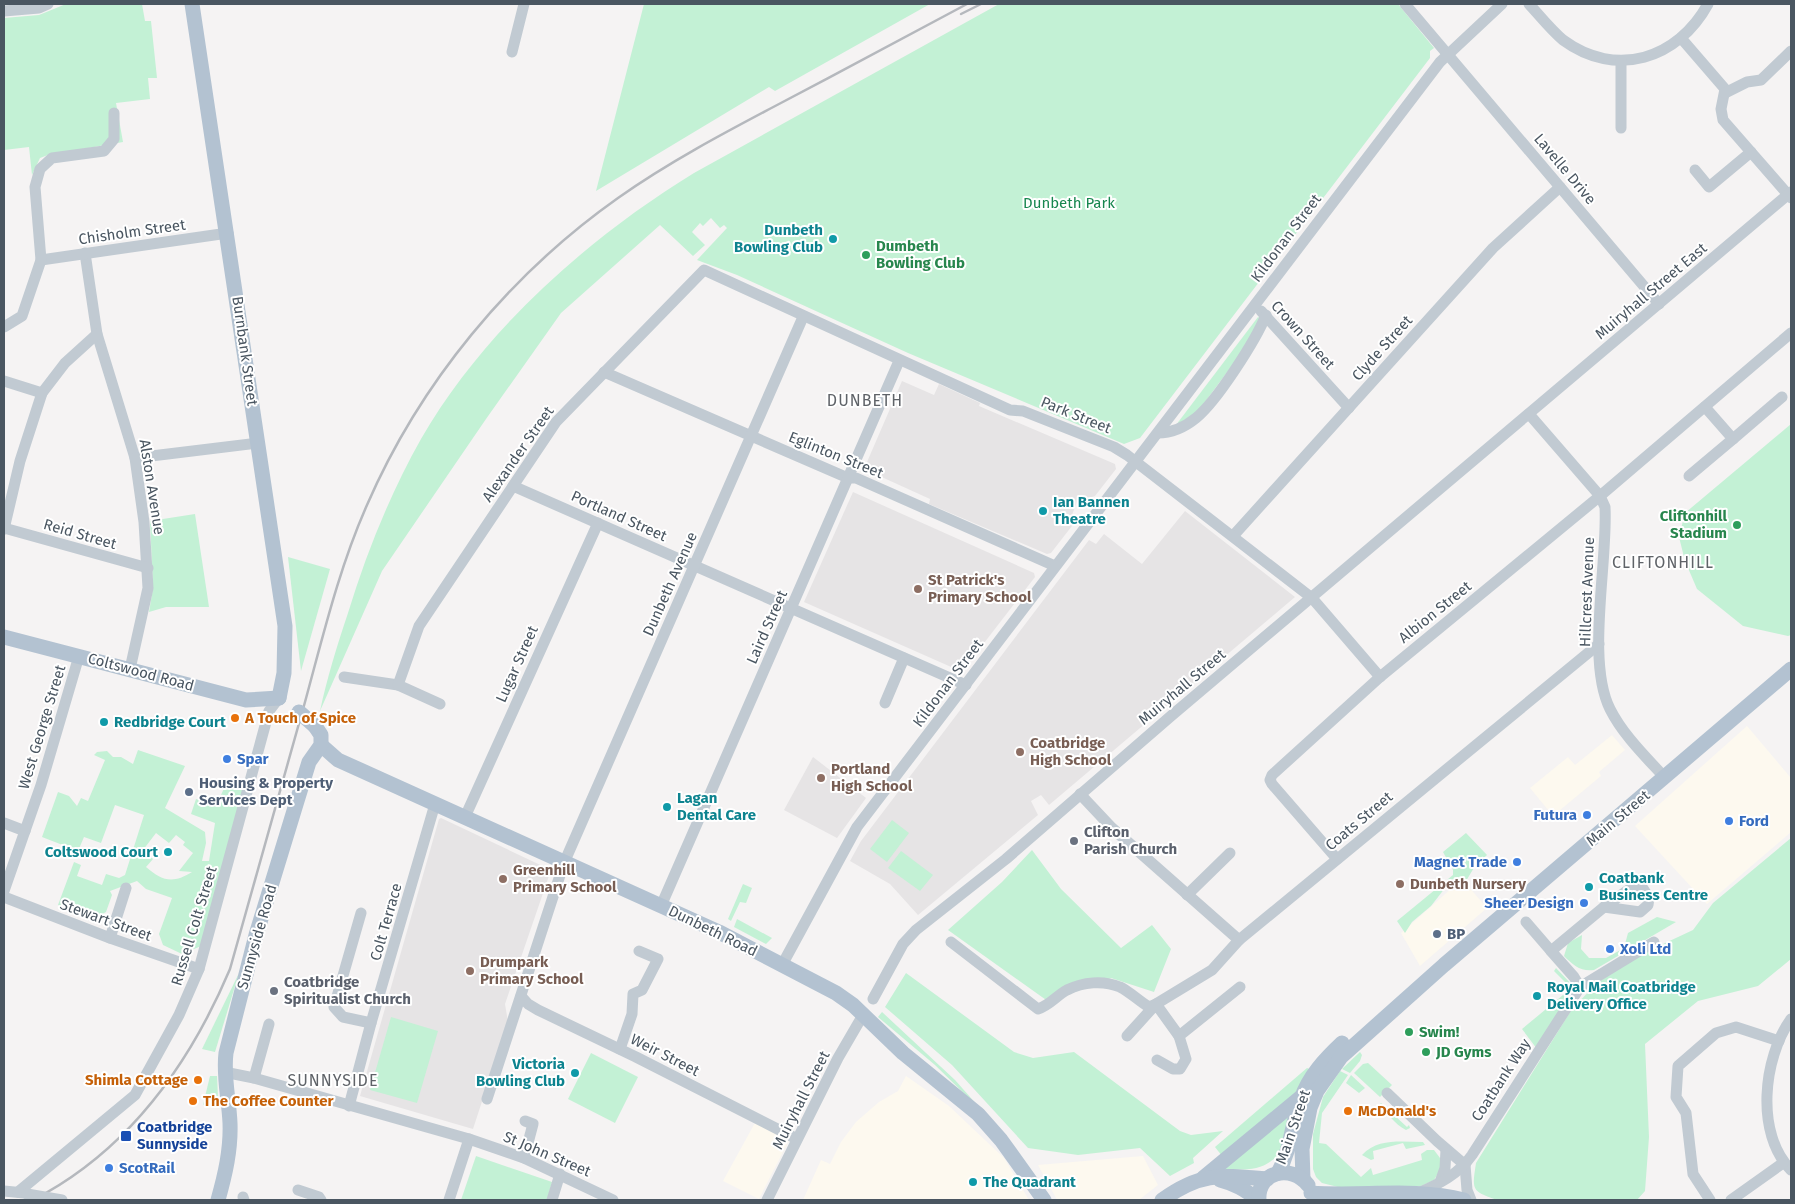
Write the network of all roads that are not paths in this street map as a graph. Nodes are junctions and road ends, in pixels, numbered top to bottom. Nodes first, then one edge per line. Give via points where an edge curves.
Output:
1 (48, 4) edge
2 (192, 4) edge
3 (524, 4) edge
4 (1405, 4) edge
5 (1502, 4) edge
6 (1529, 4) edge
7 (1708, 4) edge
8 (4, 11) edge
9 (1681, 38) junction
10 (1791, 51) edge
11 (512, 52) dead end
12 (1444, 58) junction
13 (1622, 61) junction
14 (1725, 93) junction
15 (114, 113) dead end
16 (1621, 128) dead end
17 (1751, 152) junction
18 (1695, 170) dead end
19 (1560, 187) junction
20 (1790, 195) edge
21 (228, 233) junction
22 (85, 253) junction
23 (41, 260) junction
24 (704, 270) joint
25 (1255, 304) junction
26 (1659, 304) junction
27 (1266, 315) junction
28 (802, 317) junction
29 (4, 327) edge
30 (97, 334) junction
31 (1791, 334) edge
32 (899, 361) junction
33 (604, 372) junction
34 (4, 381) edge
35 (42, 393) junction
36 (1782, 397) dead end
37 (1705, 407) junction
38 (1349, 408) junction
39 (1529, 414) junction
40 (1158, 433) junction
41 (751, 436) junction
42 (1733, 439) junction
43 (258, 443) junction
44 (135, 458) junction
45 (1136, 462) junction
46 (1688, 476) dead end
47 (848, 478) junction
48 (513, 486) junction
49 (1600, 496) junction
50 (598, 523) junction
51 (4, 529) edge
52 (1233, 536) junction
53 (695, 566) junction
54 (1055, 566) junction
55 (148, 568) junction
56 (1312, 598) junction
57 (791, 610) junction
58 (4, 637) edge
59 (1599, 644) junction
60 (80, 656) junction
61 (904, 658) junction
62 (130, 669) junction
63 (1791, 669) edge
64 (344, 677) dead end
65 (1380, 677) junction
66 (398, 685) junction
67 (966, 685) junction
68 (279, 698) junction
69 (885, 703) dead end
70 (440, 704) dead end
71 (321, 745) junction
72 (1665, 778) junction
73 (1080, 794) junction
74 (435, 804) junction
75 (465, 816) junction
76 (4, 823) edge
77 (25, 831) junction
78 (1230, 853) dead end
79 (1337, 859) junction
80 (564, 862) junction
81 (126, 888) dead end
82 (4, 891) edge
83 (1187, 895) junction
84 (4, 897) edge
85 (661, 906) junction
86 (1604, 908) dead end
87 (361, 914) dead end
88 (1526, 922) dead end
89 (110, 938) junction
90 (1239, 940) junction
91 (951, 942) dead end
92 (1654, 942) dead end
93 (640, 951) dead end
94 (1551, 951) junction
95 (782, 965) junction
96 (1444, 965) junction
97 (199, 969) junction
98 (1240, 987) dead end
99 (1580, 987) junction
100 (521, 996) junction
101 (873, 999) dead end
102 (1156, 1004) junction
103 (863, 1015) junction
104 (1791, 1019) edge
105 (371, 1023) junction
106 (269, 1024) dead end
107 (1127, 1036) dead end
108 (1179, 1036) junction
109 (1779, 1041) junction
110 (620, 1049) junction
111 (1157, 1060) dead end
112 (224, 1072) junction
113 (254, 1078) junction
114 (1387, 1092) dead end
115 (1301, 1097) junction
116 (487, 1099) dead end
117 (349, 1106) junction
118 (525, 1121) dead end
119 (469, 1139) junction
120 (797, 1139) junction
121 (1446, 1150) junction
122 (524, 1158) junction
123 (1465, 1165) junction
124 (1787, 1166) edge
125 (560, 1174) junction
126 (1272, 1176) junction
127 (1207, 1178) junction
128 (1303, 1179) junction
129 (1440, 1182) junction
130 (298, 1190) dead end
131 (4, 1191) edge
132 (23, 1193) junction
133 (1418, 1193) junction
134 (1244, 1194) edge
135 (1311, 1197) edge
136 (62, 1200) edge
137 (218, 1200) edge
138 (320, 1200) edge
139 (449, 1200) edge
140 (552, 1200) edge
141 (613, 1200) edge
142 (767, 1200) edge
143 (1044, 1200) edge
144 (1162, 1200) edge
145 (1257, 1200) edge
146 (1464, 1200) edge
147 (1471, 1200) edge
148 (1710, 1200) edge
149 (1731, 1200) edge

1 - 8 street via 39,8
2 - 21 main road, Burnbank Street
3 - 11 street
4 - 12 street, Lavelle Drive
5 - 12 street, Kildonan Street
6 - 13 street via 1562,39 1576,48 1595,57
7 - 9 street
9 - 13 street via 1660,52
9 - 14 street via 1723,86
10 - 14 street via 1761,80 1747,82
12 - 19 street, Lavelle Drive
12 - 25 street, Kildonan Street
13 - 16 street
14 - 17 street via 1721,109 1723,120
15 - 23 street via 114,139 104,151 52,158 40,168 35,187
17 - 18 street via 1709,186
17 - 20 street
19 - 26 street, Lavelle Drive
19 - 38 street, Clyde Street via 1493,248
20 - 26 street, Muiryhall Street East
21 - 22 street, Chisholm Street
21 - 43 main road, Burnbank Street
22 - 23 street, Chisholm Street
22 - 30 street, Alston Avenue
23 - 29 street via 22,316
24 - 28 street, Park Street
24 - 33 street, Alexander Street
25 - 27 street, Crown Street
25 - 40 street, Kildonan Street
26 - 39 street, Muiryhall Street East
27 - 38 street, Crown Street
27 - 40 street via 1236,368 1198,417 1176,430
28 - 32 street, Park Street
28 - 41 street, Dunbeth Avenue
30 - 35 street via 66,363
30 - 44 street, Alston Avenue
31 - 37 street, Albion Street
32 - 45 street, Park Street via 1010,410 1023,411 1114,446
32 - 47 street, Laird Street
33 - 41 street, Eglinton Street
33 - 48 street, Alexander Street via 556,422
34 - 35 street
35 - 51 street via 20,460
36 - 42 street
37 - 42 street
37 - 49 street, Albion Street
38 - 52 street, Clyde Street
39 - 49 street, Hillcrest Avenue
39 - 56 street, Muiryhall Street
40 - 45 street, Kildonan Street
41 - 47 street, Eglinton Street
41 - 53 street, Dunbeth Avenue
42 - 46 street
43 - 44 street
43 - 68 main road, Burnbank Street via 285,626 284,673
44 - 55 street, Alston Avenue
45 - 52 street, Park Street
45 - 54 street, Kildonan Street
47 - 54 street, Eglinton Street via 856,478
47 - 57 street, Laird Street
48 - 50 street, Portland Street
48 - 66 street, Alexander Street via 420,626
49 - 59 street, Hillcrest Avenue via 1605,516
49 - 65 street, Albion Street
50 - 53 street, Portland Street
50 - 75 street, Lugar Street
51 - 55 street, Reid Street
52 - 56 street, Park Street
53 - 57 street, Portland Street
53 - 80 street, Dunbeth Avenue
54 - 67 street, Kildonan Street
55 - 62 street, Alston Avenue via 145,606
56 - 65 street, Park Street
56 - 73 street, Muiryhall Street
57 - 61 street, Portland Street
57 - 85 street, Laird Street
58 - 60 main road, Coltswood Road
59 - 72 street, Hillcrest Avenue via 1602,685 1610,709 1629,737
59 - 79 street, Coats Street
60 - 62 main road, Coltswood Road
60 - 77 street, West George Street
61 - 67 street, Portland Street
61 - 69 street
62 - 68 main road, Coltswood Road via 246,700
63 - 72 main road, Main Street
64 - 66 street
65 - 79 street, Albion Street via 1284,763 1270,780
66 - 70 street
67 - 95 street, Kildonan Street via 857,826
68 - 71 main road, bridge via 315,726 321,735
68 - 97 street, Russell Colt Street via 269,711
71 - 74 main road, Dunbeth Road via 338,760
71 - 112 main road, Sunnyside Road via 309,762 256,935 226,1052
72 - 96 main road, Main Street
73 - 83 street via 1112,828
73 - 101 street, Muiryhall Street via 1006,859 916,930 903,944
74 - 75 main road, Dunbeth Road
74 - 105 street, Colt Terrace
75 - 80 main road, Dunbeth Road
76 - 77 street
77 - 82 street, West George Street
78 - 83 street
79 - 90 street, Coats Street
80 - 85 main road, Dunbeth Road
80 - 100 street, Dunbeth Avenue
81 - 89 street
83 - 90 street
84 - 89 street, Stewart Street
85 - 95 main road, Dunbeth Road
86 - 94 street
87 - 105 street via 334,1007 343,1017
88 - 94 street
89 - 97 street, Stewart Street
90 - 102 street, Coats Street via 1212,970
91 - 102 street via 1038,1010 1049,1006 1069,989 1086,983 1104,983 1121,988 1149,1007
92 - 99 street, Coatbank Way
93 - 110 street via 658,960 642,990 633,994 632,1014
94 - 99 street
95 - 103 main road, Dunbeth Road via 836,993
96 - 115 main road, Main Street via 1411,985 1334,1051 1316,1070
96 - 128 main road, Main Street via 1360,1039 1331,1070 1310,1108 1302,1149
97 - 132 street, Russell Colt Street via 179,1016 135,1095
98 - 108 street
99 - 123 street, Coatbank Way
100 - 110 street, Weir Street via 538,1010
100 - 116 street, Dunbeth Avenue
102 - 107 street, Coats Street
102 - 108 street
103 - 120 street, Muiryhall Street
103 - 143 main road, Dunbeth Road via 988,1124
104 - 109 street
105 - 117 street, Colt Terrace
106 - 113 street
108 - 111 street via 1186,1059 1180,1069 1173,1069
109 - 124 street via 1768,1073 1768,1110 1771,1134
109 - 148 street via 1736,1027 1716,1033 1678,1066 1676,1097 1686,1113 1692,1174
110 - 120 street, Weir Street
112 - 113 street, St John Street
112 - 137 main road, Sunnyside Road via 230,1137 228,1161
113 - 117 street, St John Street
114 - 121 street
115 - 126 main road, Main Street via 1290,1148
115 - 127 main road
117 - 119 street, St John Street
118 - 122 street via 534,1124
119 - 122 street, St John Street
119 - 139 street
120 - 142 street, Muiryhall Street
121 - 123 street
121 - 129 street
122 - 125 street, St John Street
123 - 129 street, Coatbank Way
123 - 147 street
124 - 149 street
125 - 140 street
125 - 141 street, St John Street
126 - 127 main road, Main Street
126 - 128 main road via 1291,1172
126 - 145 main road via 1260,1190
127 - 134 main road
127 - 144 main road, Main Street via 1182,1186
128 - 135 main road
129 - 133 street, Coatbank Way
130 - 138 street
131 - 132 street
132 - 136 street, bridge
133 - 135 main road
133 - 146 main road
134 - 145 main road

